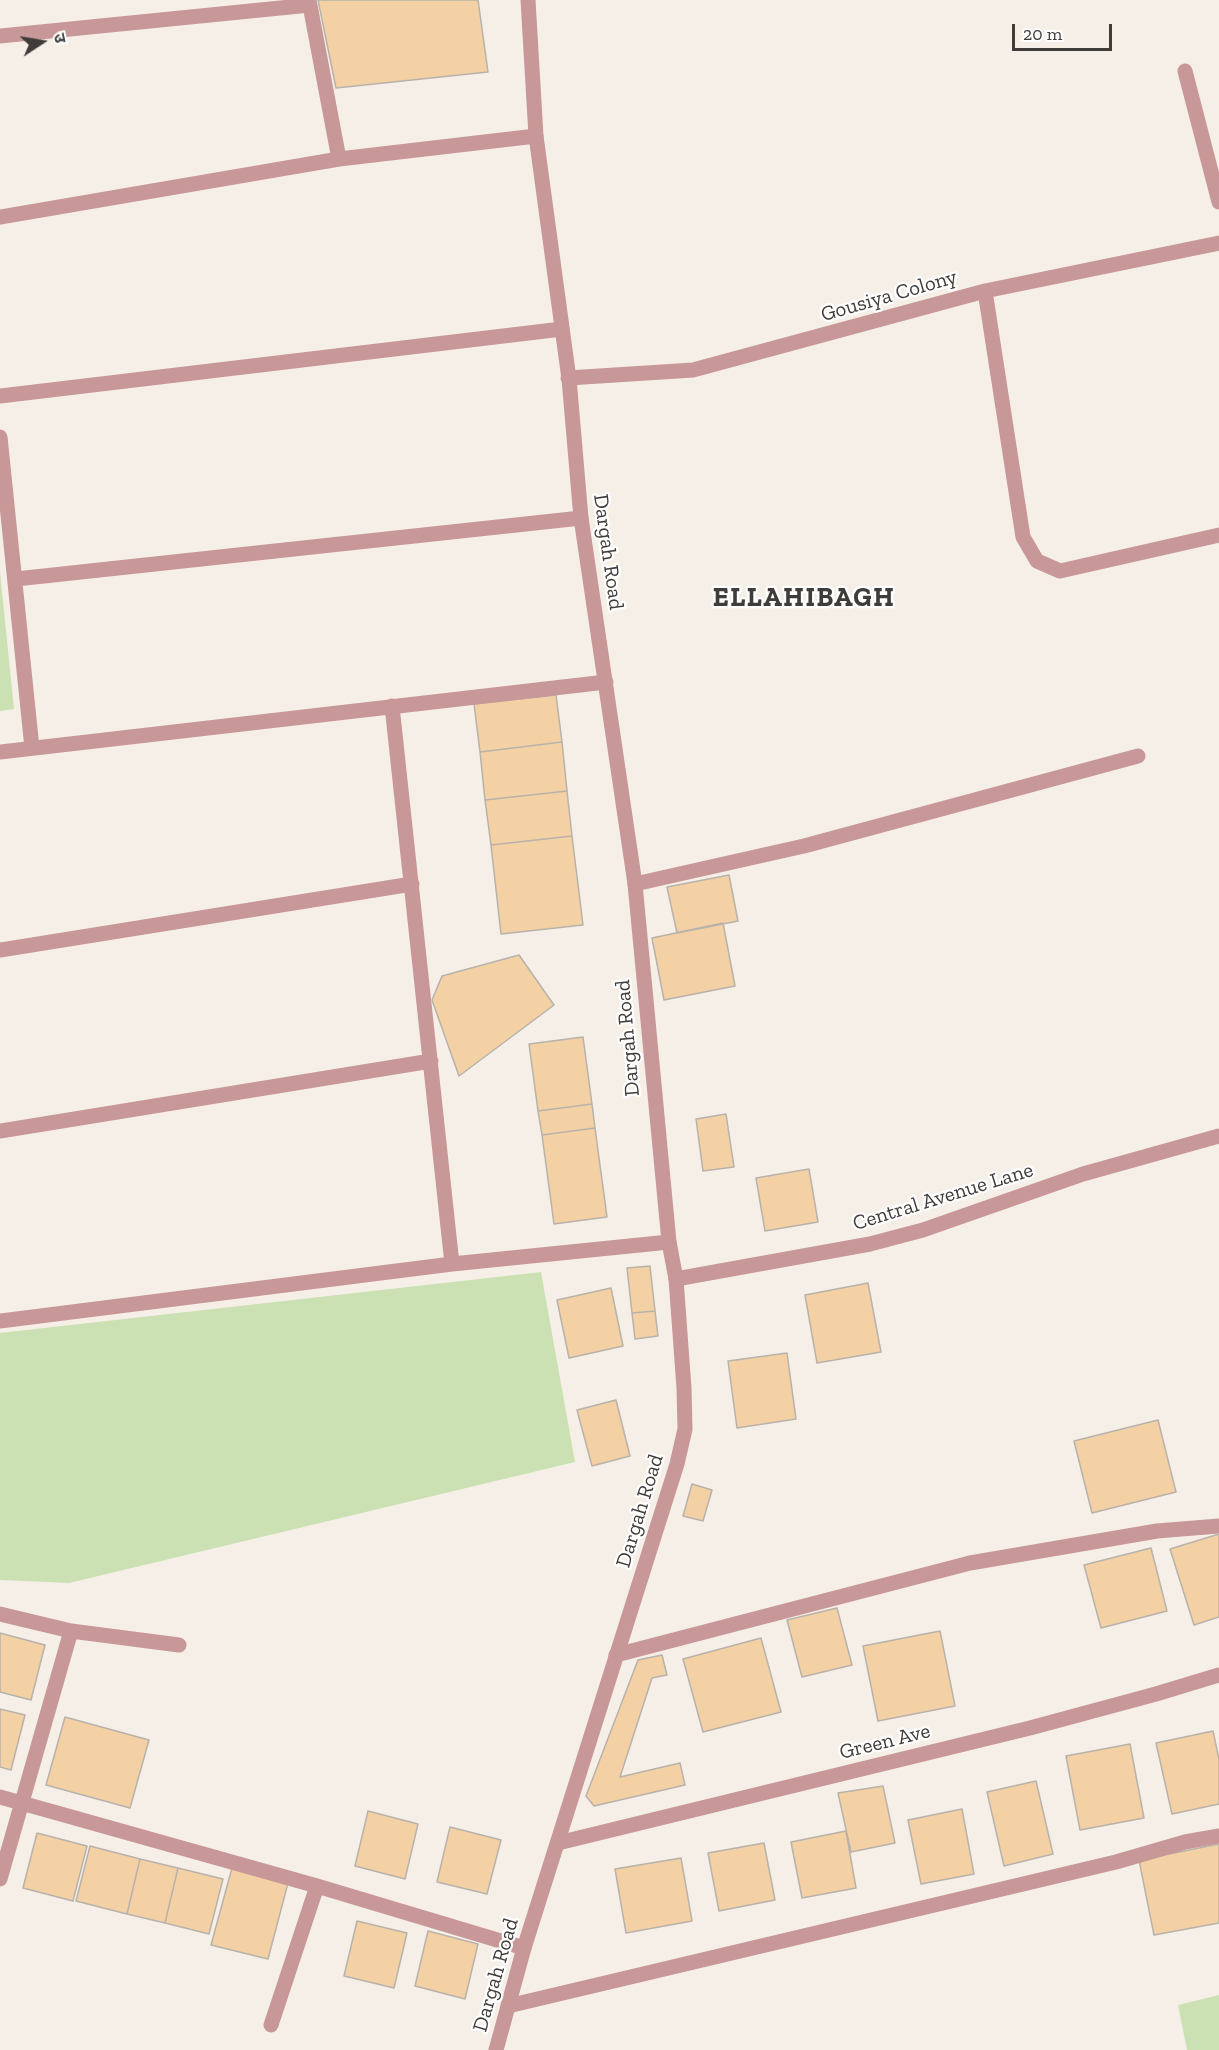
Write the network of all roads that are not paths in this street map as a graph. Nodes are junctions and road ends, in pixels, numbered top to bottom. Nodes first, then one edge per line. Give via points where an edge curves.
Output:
1 (528, 0) edge
2 (309, 2) edge
3 (0, 36) edge
4 (1185, 71) dead end
5 (536, 136) junction
6 (339, 159) junction
7 (1219, 202) edge
8 (0, 217) edge
9 (1219, 243) edge
10 (985, 291) junction
11 (561, 329) junction
12 (568, 378) junction
13 (0, 396) edge
14 (0, 437) edge
15 (580, 518) junction
16 (1219, 535) edge
17 (16, 579) junction
18 (606, 682) junction
19 (392, 706) junction
20 (32, 748) junction
21 (0, 752) edge
22 (1138, 756) dead end
23 (412, 884) junction
24 (635, 884) junction
25 (0, 950) edge
26 (431, 1061) junction
27 (0, 1131) edge
28 (1219, 1136) edge
29 (669, 1242) junction
30 (452, 1264) junction
31 (676, 1279) junction
32 (0, 1321) edge
33 (1219, 1526) edge
34 (0, 1614) edge
35 (71, 1632) junction
36 (179, 1645) dead end
37 (616, 1655) junction
38 (1219, 1674) edge
39 (0, 1797) edge
40 (22, 1803) junction
41 (1219, 1836) edge
42 (558, 1843) junction
43 (0, 1879) edge
44 (317, 1886) junction
45 (524, 1948) junction
46 (508, 2006) junction
47 (271, 2025) dead end
48 (496, 2050) edge

1 - 5 street, Dargah Road
2 - 3 street
2 - 6 street
4 - 7 street
5 - 6 street
5 - 11 street, Dargah Road
6 - 8 street
9 - 10 street, Gousiya Colony
10 - 12 street, Gousiya Colony via 693,370
10 - 16 street via 1023,537 1037,561 1060,571
11 - 12 street, Dargah Road
11 - 13 street
12 - 15 street, Dargah Road
14 - 17 street
15 - 17 street
15 - 18 street, Dargah Road
17 - 20 street
18 - 19 street
18 - 24 street, Dargah Road
19 - 20 street
19 - 23 street
20 - 21 street
22 - 24 street via 804,846
23 - 25 street
23 - 26 street
24 - 29 street, Dargah Road
26 - 27 street
26 - 30 street
28 - 31 street, Central Avenue Lane via 1083,1174 870,1245
29 - 30 street
29 - 31 street, Dargah Road
30 - 32 street
31 - 37 street, Dargah Road via 685,1429
33 - 37 street via 1157,1531 970,1563
34 - 35 street
35 - 36 street
35 - 40 street
37 - 42 street, Dargah Road
38 - 42 street, Green Ave via 1030,1728
39 - 40 street
40 - 43 street
40 - 44 street
41 - 46 street
42 - 45 street, Dargah Road
44 - 45 street
44 - 47 street
45 - 46 street, Dargah Road
46 - 48 street, Dargah Road

